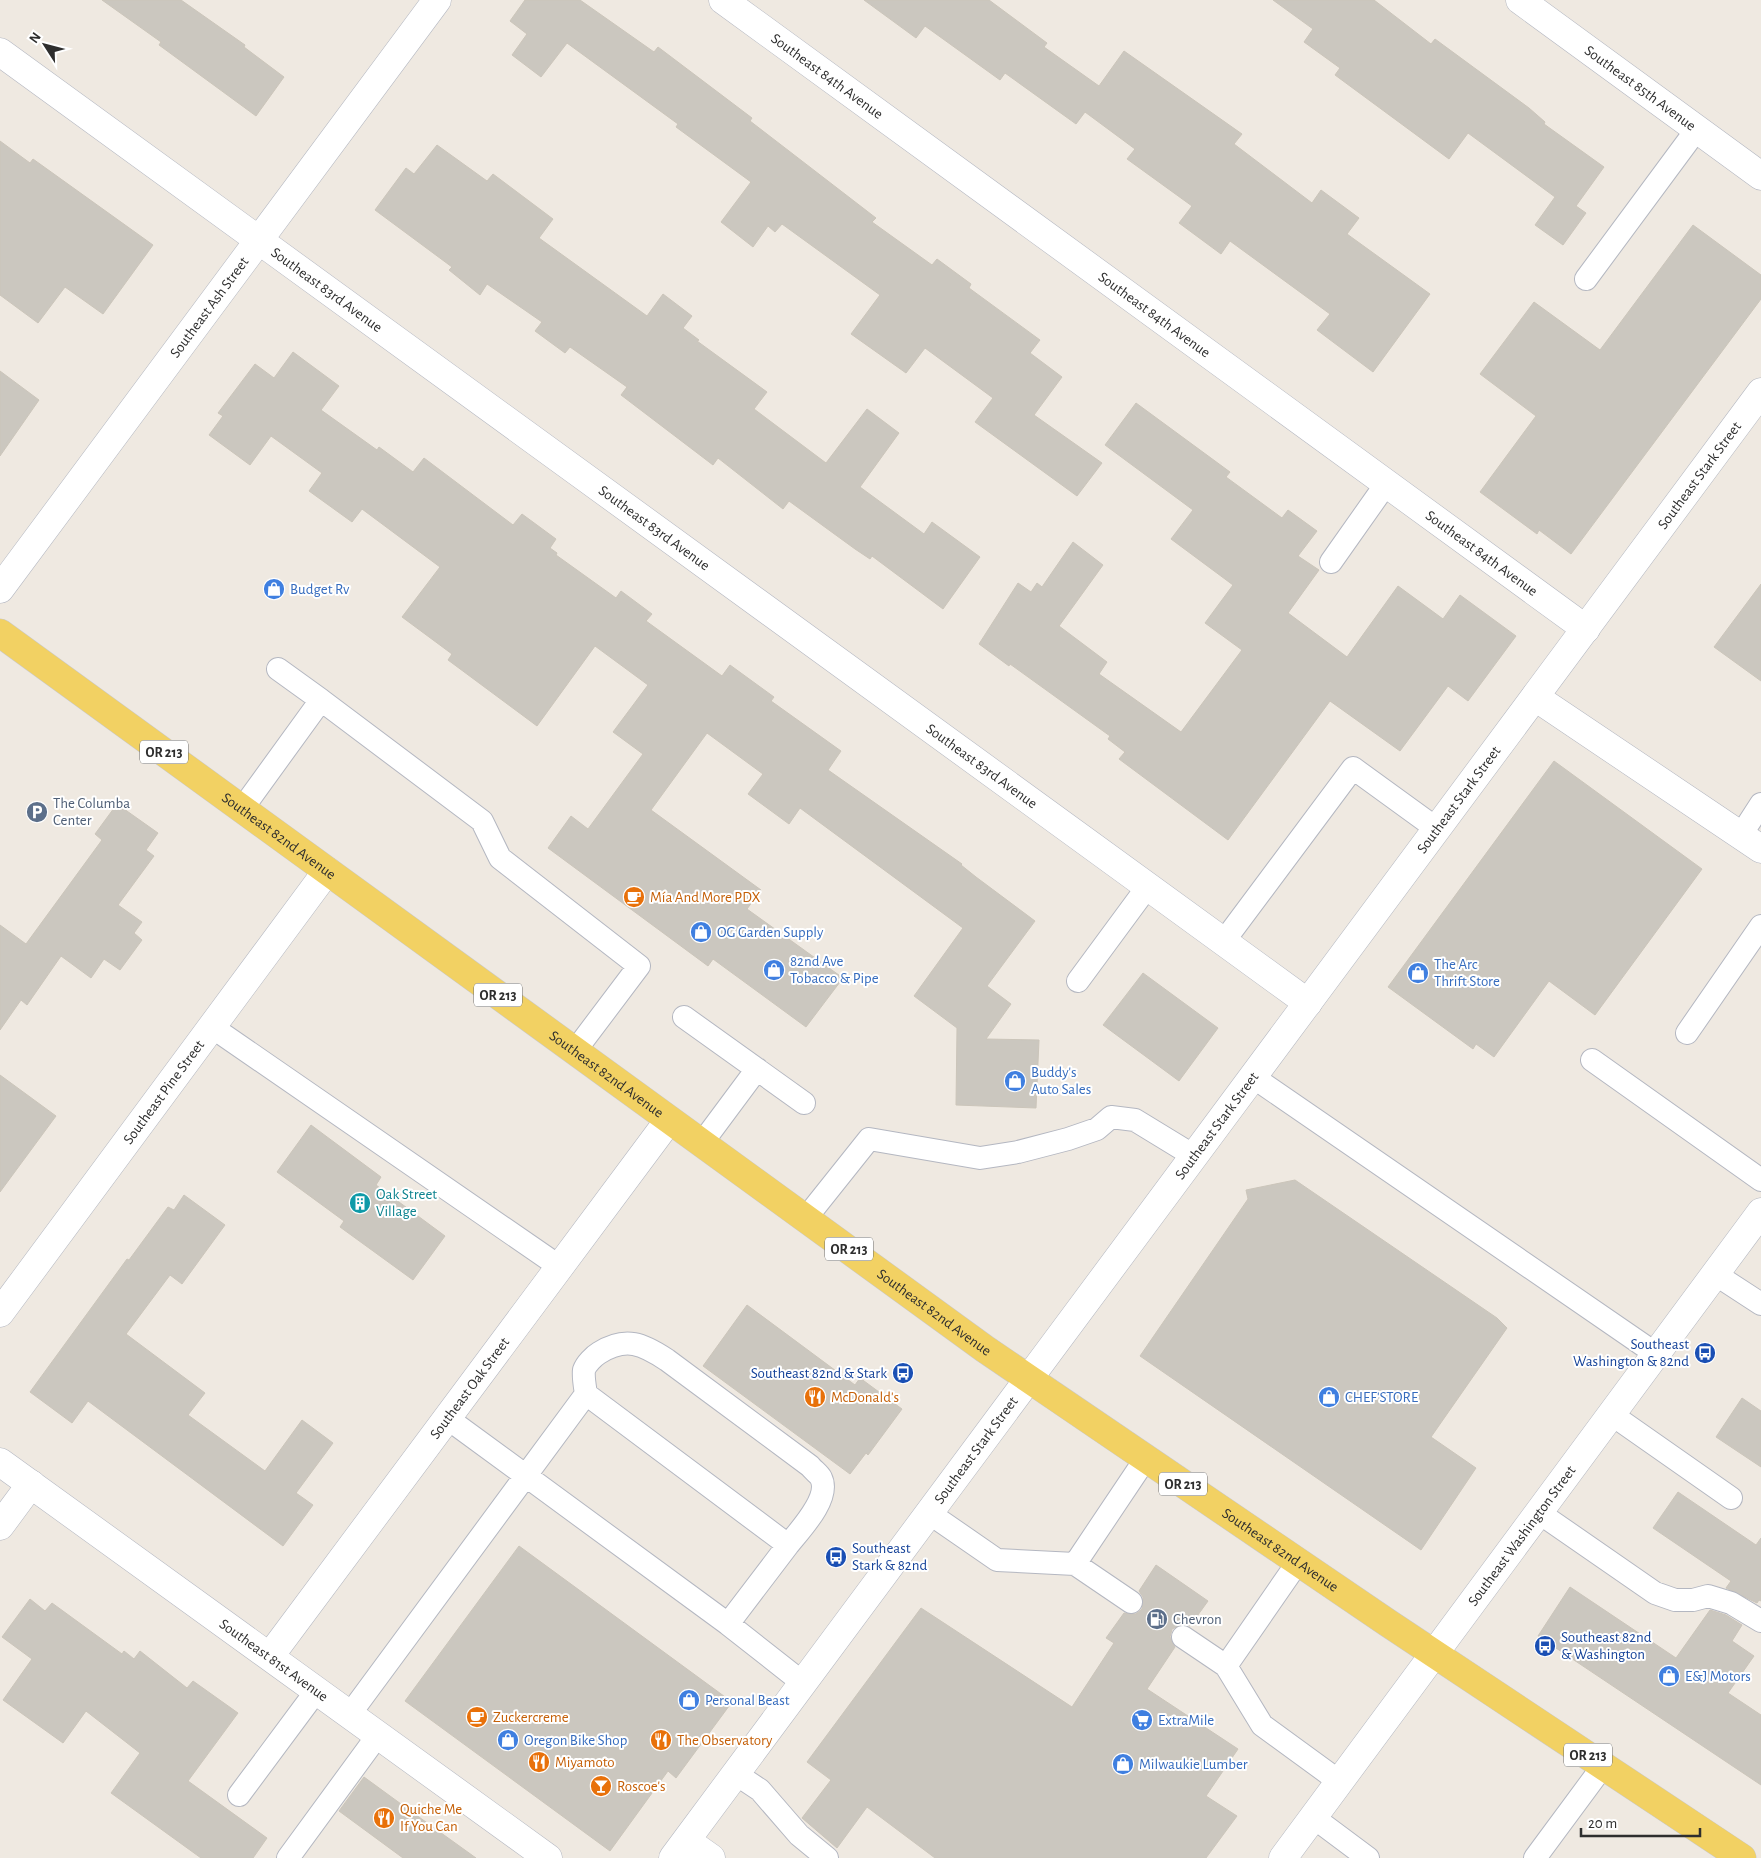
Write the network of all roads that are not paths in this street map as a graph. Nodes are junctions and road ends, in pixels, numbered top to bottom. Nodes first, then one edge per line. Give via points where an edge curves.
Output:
1 (437, 0) edge
2 (723, 0) edge
3 (1520, 0) edge
4 (0, 52) edge
5 (1697, 129) junction
6 (1761, 176) edge
7 (259, 241) junction
8 (1586, 279) dead end
9 (1761, 392) edge
10 (1386, 484) junction
11 (1331, 562) dead end
12 (0, 590) edge
13 (1586, 629) junction
14 (0, 633) edge
15 (278, 669) dead end
16 (1535, 697) junction
17 (321, 700) junction
18 (1761, 804) edge
19 (242, 808) junction
20 (1437, 830) junction
21 (1751, 842) edge
22 (328, 871) junction
23 (1148, 886) junction
24 (1761, 926) edge
25 (1224, 942) junction
26 (1078, 981) dead end
27 (1308, 1002) junction
28 (684, 1017) dead end
29 (212, 1027) junction
30 (1687, 1033) dead end
31 (575, 1051) junction
32 (1592, 1060) dead end
33 (756, 1069) junction
34 (1253, 1077) junction
35 (804, 1103) dead end
36 (669, 1120) junction
37 (702, 1143) junction
38 (1194, 1156) junction
39 (1761, 1180) edge
40 (1761, 1212) edge
41 (806, 1218) junction
42 (560, 1267) junction
43 (1715, 1274) junction
44 (1761, 1304) edge
45 (0, 1313) edge
46 (1656, 1354) junction
47 (1028, 1379) junction
48 (586, 1394) junction
49 (1611, 1414) junction
50 (446, 1418) junction
51 (1146, 1458) junction
52 (0, 1462) edge
53 (524, 1477) junction
54 (31, 1484) junction
55 (1731, 1498) dead end
56 (1538, 1512) junction
57 (929, 1513) junction
58 (0, 1526) edge
59 (788, 1545) junction
60 (1298, 1562) junction
61 (1075, 1564) junction
62 (1131, 1602) dead end
63 (1761, 1621) edge
64 (728, 1624) junction
65 (1183, 1637) dead end
66 (1433, 1653) junction
67 (270, 1656) junction
68 (1226, 1666) junction
69 (803, 1683) junction
70 (316, 1690) junction
71 (350, 1714) junction
72 (378, 1735) junction
73 (1603, 1766) junction
74 (736, 1774) junction
75 (1340, 1782) junction
76 (239, 1795) dead end
77 (1313, 1817) junction
78 (680, 1849) edge
79 (288, 1858) edge
80 (548, 1858) edge
81 (711, 1858) edge
82 (827, 1858) edge
83 (1282, 1858) edge
84 (1368, 1858) edge
85 (1535, 1858) edge
86 (1742, 1858) edge

1 - 7 street, Southeast Ash Street
2 - 10 street, Southeast 84th Avenue
3 - 5 street, Southeast 85th Avenue
4 - 7 street, Southeast 83rd Avenue
5 - 6 street, Southeast 85th Avenue
5 - 8 lane
7 - 12 street, Southeast Ash Street
7 - 23 street, Southeast 83rd Avenue
9 - 13 street, Southeast Stark Street
10 - 11 lane
10 - 13 street, Southeast 84th Avenue
13 - 16 street, Southeast Stark Street
14 - 19 main road, Southeast 82nd Avenue / OR 213
15 - 17 lane
16 - 20 street, Southeast Stark Street
16 - 21 street
17 - 19 lane
17 - 31 lane via 482,821 500,858 639,966
18 - 21 lane
19 - 22 main road, Southeast 82nd Avenue / OR 213
20 - 25 lane via 1353,768
20 - 27 street, Southeast Stark Street
22 - 29 street, Southeast Pine Street
22 - 31 main road, Southeast 82nd Avenue / OR 213
23 - 25 street, Southeast 83rd Avenue
23 - 26 lane
24 - 30 lane
25 - 27 street, Southeast 83rd Avenue
27 - 34 street, Southeast Stark Street
28 - 33 lane
29 - 42 lane
29 - 45 street, Southeast Pine Street
31 - 36 main road, Southeast 82nd Avenue / OR 213
32 - 39 lane
33 - 35 lane
33 - 37 lane
34 - 38 street, Southeast Stark Street
34 - 46 lane
36 - 37 main road, Southeast 82nd Avenue / OR 213
36 - 42 street, Southeast Oak Street
37 - 41 main road, Southeast 82nd Avenue / OR 213
38 - 41 lane via 1135,1120 1111,1117 1097,1128 1068,1139 980,1158 869,1139
38 - 47 street, Southeast Stark Street
40 - 43 street, Southeast Washington Street
41 - 47 main road, Southeast 82nd Avenue / OR 213
42 - 50 street, Southeast Oak Street
43 - 44 lane
43 - 46 street, Southeast Washington Street
46 - 49 street, Southeast Washington Street
47 - 51 main road, Southeast 82nd Avenue / OR 213
47 - 57 street, Southeast Stark Street
48 - 53 lane
48 - 59 lane
48 - 59 lane via 584,1370 594,1356 620,1343 638,1344 667,1360 810,1466 821,1478 822,1490 816,1510
49 - 55 lane
49 - 56 street, Southeast Washington Street
50 - 53 lane
50 - 67 street, Southeast Oak Street
51 - 60 main road, Southeast 82nd Avenue / OR 213
51 - 61 lane
52 - 54 street, Southeast 81st Avenue
53 - 64 lane
53 - 71 lane
54 - 58 street
54 - 67 street, Southeast 81st Avenue
56 - 63 lane via 1655,1592 1675,1600 1708,1596 1730,1603
56 - 66 street, Southeast Washington Street
57 - 61 lane via 998,1560
57 - 69 street, Southeast Stark Street
59 - 64 lane
60 - 66 main road, Southeast 82nd Avenue / OR 213
60 - 68 lane
61 - 62 lane
64 - 69 lane
65 - 68 lane
66 - 73 main road, Southeast 82nd Avenue / OR 213
66 - 75 street, Southeast Washington Street
67 - 70 street, Southeast 81st Avenue
68 - 75 lane via 1262,1725
69 - 74 street, Southeast Stark Street
70 - 71 street, Southeast 81st Avenue
70 - 76 lane
71 - 72 street, Southeast 81st Avenue
72 - 79 lane
72 - 80 street, Southeast 81st Avenue
73 - 85 lane
73 - 86 main road, Southeast 82nd Avenue / OR 213
74 - 78 street, Southeast Stark Street
74 - 82 lane via 760,1790 799,1835
75 - 77 street, Southeast Washington Street
77 - 83 street, Southeast Washington Street
77 - 84 lane
78 - 81 street

